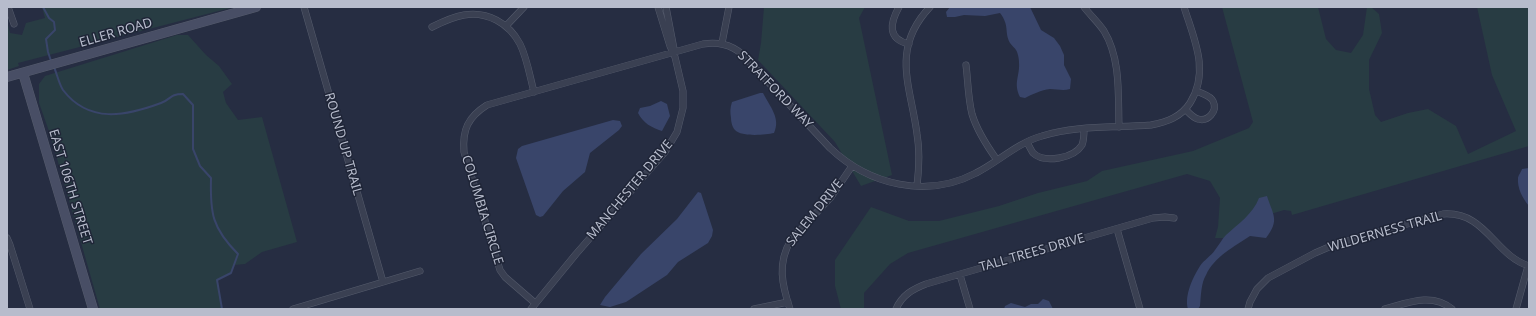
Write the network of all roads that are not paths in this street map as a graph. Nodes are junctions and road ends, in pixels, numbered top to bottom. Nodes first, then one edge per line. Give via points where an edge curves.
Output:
1 (8, 7) edge
2 (256, 7) edge
3 (304, 7) edge
4 (524, 7) edge
5 (658, 7) edge
6 (666, 7) edge
7 (730, 7) edge
8 (899, 7) edge
9 (930, 7) edge
10 (1084, 7) edge
11 (1184, 7) edge
12 (14, 24) dead end
13 (506, 26) junction
14 (432, 27) dead end
15 (722, 43) junction
16 (909, 44) junction
17 (674, 53) junction
18 (966, 65) dead end
19 (22, 73) junction
20 (7, 77) edge
21 (534, 92) junction
22 (1197, 92) junction
23 (1185, 109) junction
24 (1119, 127) junction
25 (1084, 129) junction
26 (1027, 142) junction
27 (997, 160) junction
28 (852, 166) junction
29 (918, 186) junction
30 (1174, 218) dead end
31 (1117, 229) junction
32 (7, 238) edge
33 (1528, 266) edge
34 (420, 271) dead end
35 (960, 274) junction
36 (383, 282) junction
37 (788, 302) junction
38 (536, 303) junction
39 (897, 307) edge
40 (30, 309) edge
41 (93, 309) edge
42 (293, 309) edge
43 (531, 309) edge
44 (754, 309) edge
45 (790, 309) edge
46 (970, 309) edge
47 (1140, 309) edge
48 (1248, 309) edge
49 (1385, 309) edge
50 (1452, 309) edge
51 (1516, 309) edge

1 - 12 street
2 - 19 street, ELLER ROAD
3 - 36 street, ROUND UP TRAIL
4 - 13 street
5 - 17 street, MANCHESTER DRIVE
6 - 17 street, MANCHESTER DRIVE
7 - 15 street
8 - 16 street via 893,22 893,33 897,40
9 - 16 street via 917,24
10 - 24 street via 1104,30 1112,47 1116,67
11 - 22 street via 1200,63
13 - 14 street via 486,16 465,14
13 - 21 street via 520,45
15 - 17 street via 703,44
15 - 28 street, STRATFORD WAY via 742,54 830,148
16 - 29 street via 906,72 918,134
17 - 21 street
17 - 38 street, MANCHESTER DRIVE via 682,83 683,99 682,116 673,140
18 - 27 street via 972,114 982,137
19 - 20 street, ELLER ROAD
19 - 41 street, EAST 106TH STREET
21 - 38 street, COLUMBIA CIRCLE via 479,110 470,119 463,140 464,152 500,270
22 - 23 street
22 - 23 street via 1213,101 1214,107 1209,118 1195,118
23 - 24 street, STRATFORD WAY via 1163,123
24 - 25 street, STRATFORD WAY
25 - 26 street, STRATFORD WAY via 1040,136
25 - 26 street via 1081,145 1071,154 1060,157 1037,156
26 - 27 street, STRATFORD WAY
27 - 29 street, STRATFORD WAY via 959,180 935,186
28 - 29 street, STRATFORD WAY via 880,180 905,186
28 - 37 street, SALEM DRIVE via 831,197 786,248 781,279
30 - 31 street, TALL TREES DRIVE via 1153,218
31 - 35 street, TALL TREES DRIVE
31 - 47 street
32 - 40 street
33 - 48 street, WILDERNESS TRAIL via 1513,258 1475,222 1461,215 1443,214 1336,244 1315,253 1268,278 1253,295
33 - 51 street
34 - 36 street
35 - 39 street, TALL TREES DRIVE via 918,287 903,297
35 - 46 street
36 - 42 street
37 - 44 street
37 - 45 street, SALEM DRIVE
38 - 43 street, MANCHESTER DRIVE
49 - 50 street via 1426,299 1444,303

